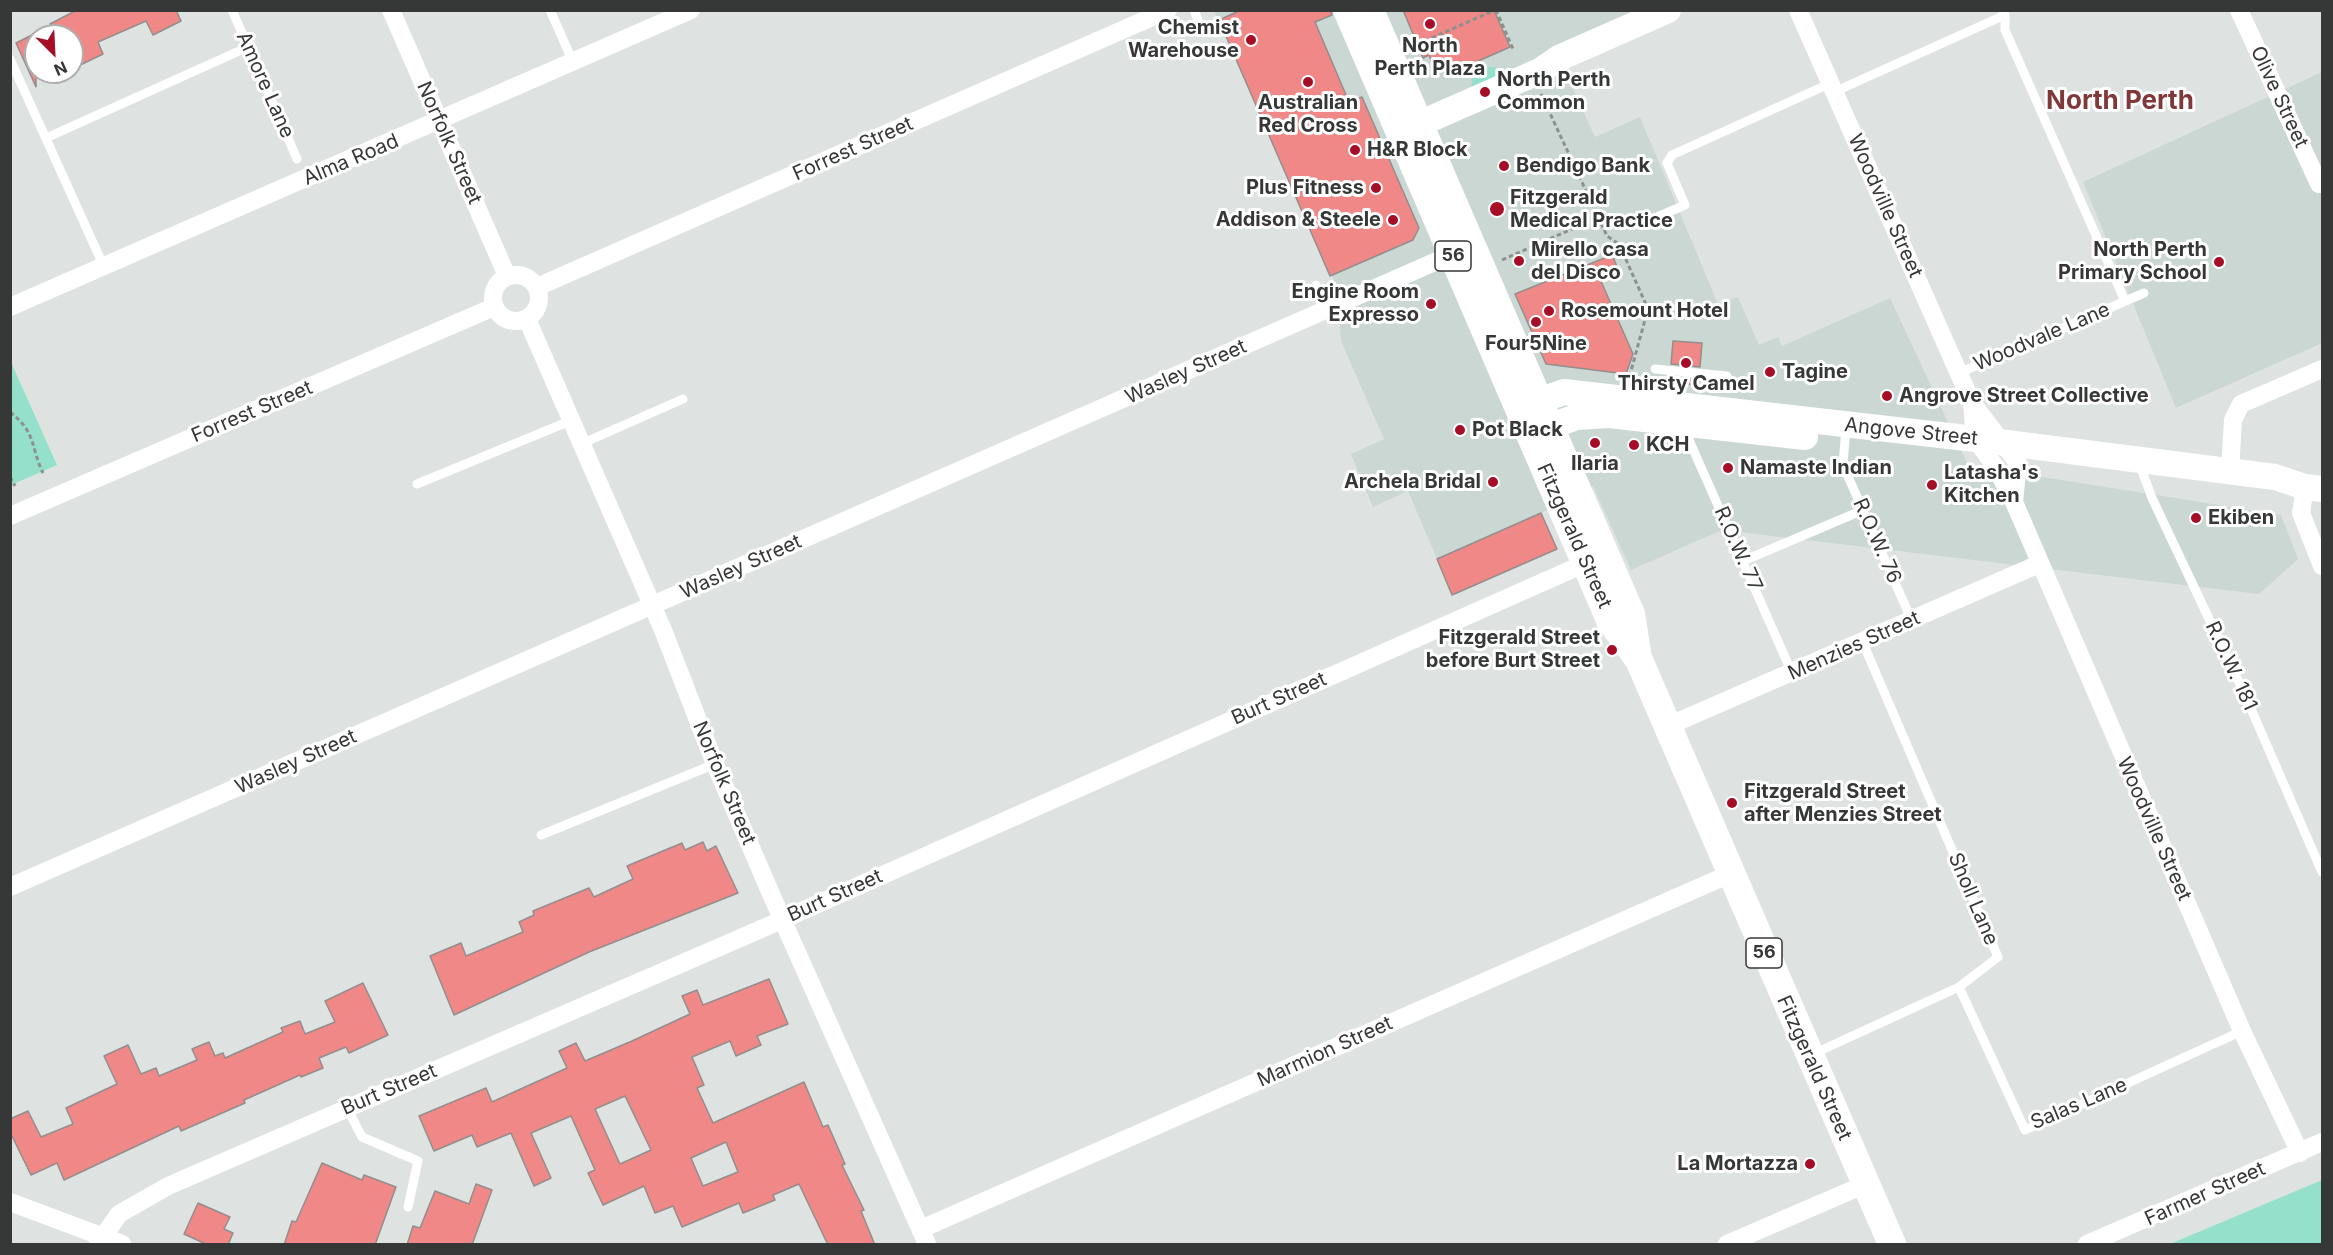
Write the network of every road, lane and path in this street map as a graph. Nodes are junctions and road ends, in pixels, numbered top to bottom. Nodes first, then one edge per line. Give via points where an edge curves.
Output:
1 (232, 10) edge
2 (391, 10) edge
3 (550, 10) edge
4 (690, 10) edge
5 (1168, 10) edge
6 (1194, 10) edge
7 (1347, 10) edge
8 (1370, 10) edge
9 (1495, 10) edge
10 (1508, 10) edge
11 (1518, 10) edge
12 (1668, 10) edge
13 (1798, 10) edge
14 (2239, 10) edge
15 (2004, 13) edge
16 (1202, 28) dead end
17 (248, 47) junction
18 (1513, 49) dead end
19 (1402, 51) dead end
20 (10, 59) edge
21 (573, 62) junction
22 (1833, 88) junction
23 (1541, 94) dead end
24 (439, 122) junction
25 (1419, 124) junction
26 (46, 138) junction
27 (297, 159) dead end
28 (2321, 188) edge
29 (1599, 217) junction
30 (1655, 218) dead end
31 (1462, 250) junction
32 (1495, 263) dead end
33 (104, 268) junction
34 (507, 276) junction
35 (1316, 285) dead end
36 (537, 287) junction
37 (2144, 293) dead end
38 (2125, 301) junction
39 (10, 307) edge
40 (494, 307) junction
41 (1327, 310) junction
42 (526, 319) junction
43 (1654, 369) dead end
44 (2322, 369) edge
45 (1959, 373) junction
46 (1727, 376) dead end
47 (1628, 383) dead end
48 (683, 399) dead end
49 (1972, 403) junction
50 (1529, 404) junction
51 (10, 412) edge
52 (570, 421) junction
53 (1691, 425) junction
54 (1540, 430) junction
55 (1845, 433) junction
56 (581, 444) junction
57 (1997, 451) junction
58 (2141, 470) junction
59 (2230, 472) junction
60 (43, 473) dead end
61 (10, 477) edge
62 (417, 484) dead end
63 (15, 486) dead end
64 (2314, 488) edge
65 (2014, 502) junction
66 (1863, 510) junction
67 (10, 516) edge
68 (1743, 561) junction
69 (1586, 563) junction
70 (2039, 564) junction
71 (2322, 566) edge
72 (652, 606) junction
73 (1912, 621) junction
74 (1863, 643) junction
75 (1639, 660) junction
76 (1792, 673) junction
77 (1668, 726) junction
78 (714, 764) junction
79 (541, 836) dead end
80 (2322, 872) edge
81 (1730, 874) junction
82 (10, 887) edge
83 (782, 920) junction
84 (1959, 987) junction
85 (2242, 1031) junction
86 (1809, 1056) junction
87 (347, 1108) junction
88 (2322, 1142) edge
89 (2300, 1153) junction
90 (1866, 1184) junction
91 (10, 1202) edge
92 (408, 1207) dead end
93 (924, 1237) edge
94 (100, 1241) edge
95 (122, 1245) edge
96 (1727, 1245) edge
97 (1892, 1245) edge
98 (2087, 1245) edge

1 - 17 lane, Amore Lane
2 - 24 street, Norfolk Street
3 - 21 lane
4 - 21 street, Alma Road
5 - 36 street, Forrest Street
6 - 16 lane
7 - 31 main road, Fitzgerald Street / 56
8 - 25 main road, Fitzgerald Street / 56
9 - 18 path
9 - 19 path
10 - 11 path
12 - 25 main road
13 - 22 street, Woodville Street
14 - 28 street, Olive Street
15 - 22 lane
15 - 38 lane, Woodvale Lane via 2006,30
17 - 26 lane
17 - 27 lane, Amore Lane
20 - 26 lane
21 - 24 street, Alma Road
22 - 30 lane via 1672,154 1667,163 1685,205
22 - 45 street, Woodville Street
23 - 29 path
24 - 33 street, Alma Road
24 - 34 street, Norfolk Street
25 - 31 main road, Fitzgerald Street / 56
26 - 33 lane
29 - 32 path
29 - 47 path via 1607,236 1619,244 1648,309
31 - 41 street, Wasley Street
31 - 50 main road, Fitzgerald Street / 56
33 - 39 street, Alma Road
34 - 36 street via 529,278
34 - 40 street via 492,294
35 - 41 lane
36 - 42 street via 540,299 536,310
37 - 38 lane, Woodvale Lane
38 - 45 lane, Woodvale Lane
40 - 42 street via 507,320
40 - 67 street, Forrest Street
41 - 72 street, Wasley Street
42 - 52 street, Norfolk Street
43 - 46 lane
44 - 59 street via 2241,405 2233,420
45 - 49 street, Woodville Street
48 - 56 lane
49 - 57 street, Woodville Street
49 - 57 street, Woodville Street
50 - 54 main road, Fitzgerald Street / 56
50 - 55 main road, Angove Street via 1564,392
51 - 60 path via 32,434
52 - 56 street, Norfolk Street
52 - 62 lane
53 - 54 main road, Angove Street via 1609,415 1584,416
53 - 55 main road, Angove Street
53 - 68 lane, R.O.W. 77 via 1689,440
54 - 69 main road, Fitzgerald Street / 56
54 - 75 main road, Fitzgerald Street / 56 via 1631,614
55 - 57 main road, Angove Street
55 - 66 lane, R.O.W. 76 via 1843,465
56 - 72 street, Norfolk Street
57 - 58 main road, Angove Street
57 - 65 street, Woodville Street
57 - 65 street, Woodville Street
58 - 59 main road, Angove Street
58 - 64 main road, Angove Street via 2271,493
58 - 80 lane, R.O.W. 181
59 - 64 main road, Angove Street via 2275,477
61 - 63 path
64 - 71 street via 2301,513
65 - 70 street, Woodville Street
66 - 68 lane
66 - 73 lane, R.O.W. 76
68 - 76 lane, R.O.W. 77
69 - 75 main road, Fitzgerald Street / 56 via 1611,620
69 - 83 street, Burt Street
70 - 73 street, Menzies Street
70 - 85 street, Woodville Street
72 - 78 street, Norfolk Street
72 - 82 street, Wasley Street
73 - 74 street, Menzies Street
74 - 76 street, Menzies Street
74 - 84 lane, Sholl Lane via 1998,957
75 - 77 main road, Fitzgerald Street / 56
76 - 77 street, Menzies Street
77 - 81 main road, Fitzgerald Street / 56
78 - 79 lane
78 - 83 street, Norfolk Street
81 - 86 main road, Fitzgerald Street / 56
81 - 93 street, Marmion Street
83 - 87 street, Burt Street
83 - 93 street, Norfolk Street
84 - 85 lane, Salas Lane via 2025,1130
84 - 86 lane, Sholl Lane
85 - 89 street, Woodville Street
86 - 90 main road, Fitzgerald Street / 56
87 - 92 lane via 362,1137 418,1161
87 - 94 street, Burt Street via 142,1198 119,1214
88 - 89 street, Farmer Street
89 - 98 street, Farmer Street
90 - 96 street
90 - 97 main road, Fitzgerald Street / 56
91 - 94 street
94 - 95 street

